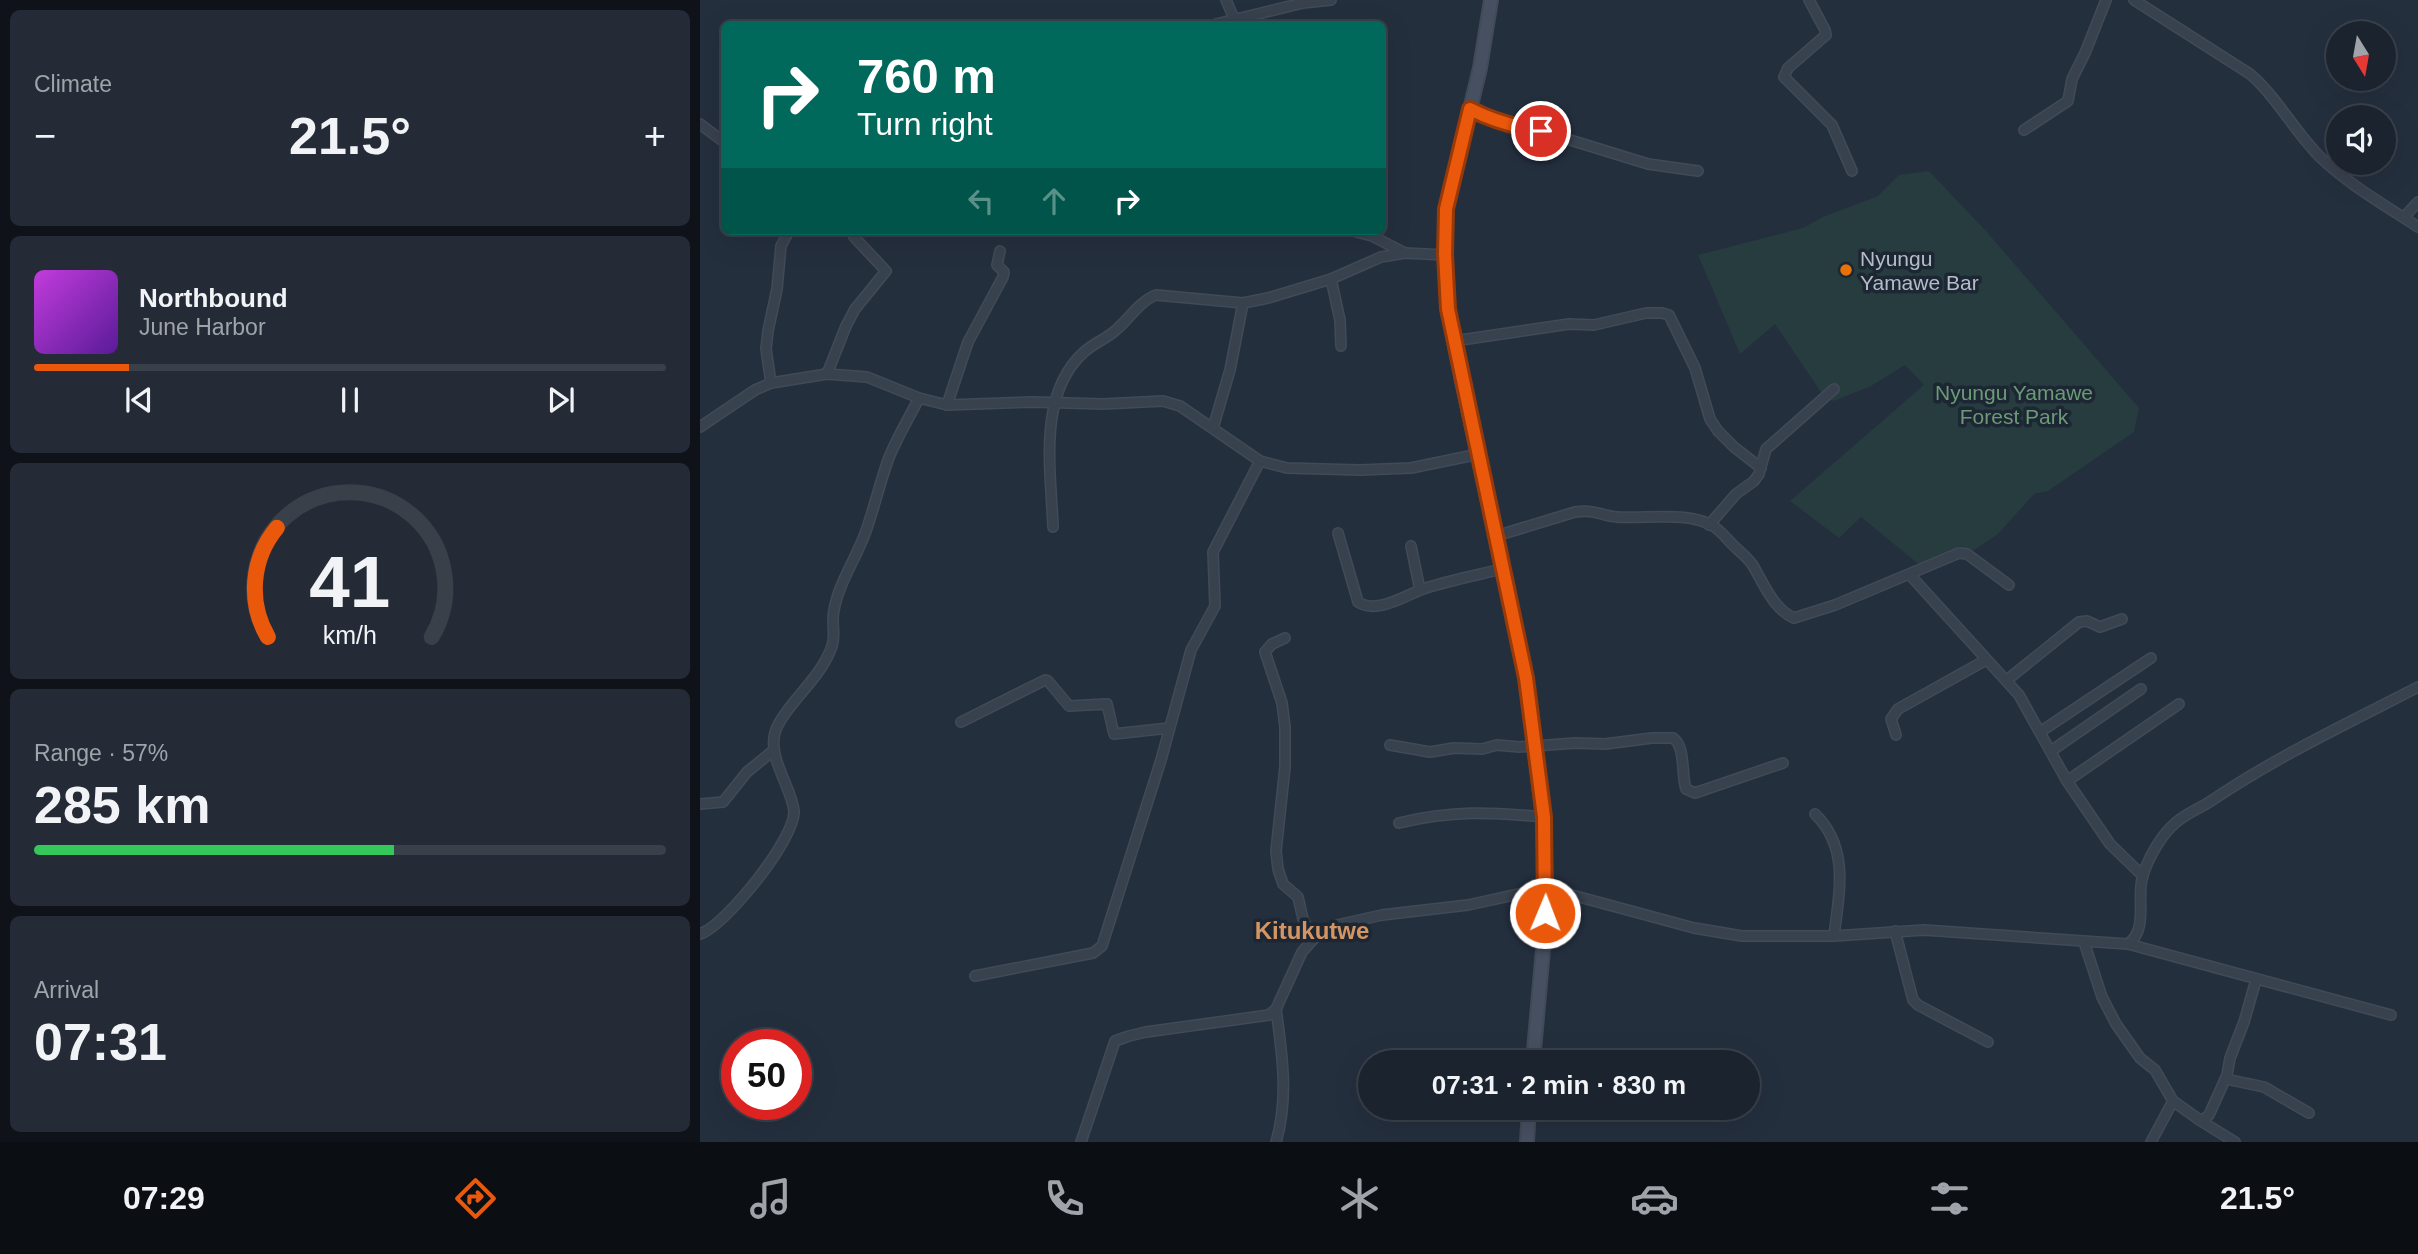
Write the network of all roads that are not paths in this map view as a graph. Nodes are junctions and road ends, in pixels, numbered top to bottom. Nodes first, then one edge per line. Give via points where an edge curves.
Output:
1 (1226, 0) edge
2 (1331, 0) edge
3 (1491, 0) edge
4 (1808, 0) edge
5 (2106, 0) edge
6 (2134, 0) edge
7 (1235, 21) joint
8 (1470, 109) junction
9 (700, 124) edge
10 (2024, 130) dead end
11 (721, 140) edge
12 (1698, 171) dead end
13 (1852, 171) dead end
14 (2418, 202) edge
15 (2403, 217) junction
16 (2418, 227) edge
17 (787, 235) edge
18 (1368, 235) edge
19 (854, 237) dead end
20 (1000, 251) dead end
21 (1405, 253) junction
22 (1445, 254) junction
23 (1331, 279) junction
24 (1243, 303) junction
25 (1454, 341) junction
26 (1341, 346) dead end
27 (827, 374) junction
28 (771, 383) junction
29 (1834, 389) dead end
30 (919, 398) junction
31 (1055, 403) junction
32 (947, 405) junction
33 (700, 427) edge
34 (1213, 428) junction
35 (1479, 454) junction
36 (1260, 461) junction
37 (1760, 468) junction
38 (1709, 524) junction
39 (1053, 527) dead end
40 (1338, 533) dead end
41 (1496, 536) junction
42 (1411, 546) dead end
43 (1502, 569) junction
44 (1910, 576) junction
45 (2009, 584) dead end
46 (1420, 590) junction
47 (2122, 619) dead end
48 (1285, 638) dead end
49 (2151, 657) dead end
50 (1986, 660) junction
51 (2007, 680) junction
52 (2418, 687) edge
53 (2141, 689) dead end
54 (2179, 704) dead end
55 (961, 722) dead end
56 (1169, 728) junction
57 (2040, 732) junction
58 (1896, 735) dead end
59 (1390, 745) dead end
60 (1535, 746) junction
61 (774, 750) junction
62 (2051, 751) junction
63 (1783, 763) dead end
64 (2067, 781) junction
65 (700, 804) edge
66 (1815, 814) dead end
67 (1544, 817) junction
68 (1399, 823) dead end
69 (2143, 876) junction
70 (1546, 888) junction
71 (1895, 930) junction
72 (700, 934) edge
73 (1834, 936) junction
74 (1313, 939) junction
75 (2084, 942) junction
76 (2128, 944) junction
77 (975, 976) dead end
78 (2256, 980) junction
79 (1276, 1009) junction
80 (2391, 1015) dead end
81 (1988, 1042) dead end
82 (1534, 1050) edge
83 (2226, 1079) junction
84 (2174, 1101) junction
85 (2309, 1113) dead end
86 (1528, 1120) edge
87 (2201, 1121) junction
88 (1080, 1142) edge
89 (1276, 1142) edge
90 (1527, 1142) edge
91 (2151, 1142) edge
92 (2235, 1142) edge

1 - 7 street
2 - 7 street
3 - 8 main road
4 - 13 street via 1826,35 1788,68 1784,77 1832,125
5 - 10 street via 2067,101
6 - 15 street via 2259,81 2321,158
8 - 12 street via 1512,127 1541,131 1648,164
8 - 22 main road via 1446,209
9 - 11 street
14 - 15 street
15 - 16 street
17 - 28 street via 781,246 766,349
18 - 21 street
19 - 27 street via 886,270 855,309
20 - 32 street via 997,265 1003,277 968,342
21 - 22 street
21 - 23 street via 1381,257
22 - 25 main road
23 - 24 street
23 - 26 street
24 - 31 street via 1152,296 1109,336 1084,352
24 - 34 street
25 - 35 main road
25 - 37 street via 1569,324 1594,326 1646,313 1668,315 1695,368 1710,419
27 - 28 street
27 - 30 street via 867,377
28 - 33 street
29 - 37 street via 1766,449
30 - 32 street
30 - 61 street via 889,458 866,531 838,597 832,647 777,726
31 - 32 street
31 - 34 street via 1167,401
31 - 39 street via 1051,430
34 - 36 street
35 - 36 street via 1410,468 1360,470 1287,468
35 - 41 main road
36 - 56 street via 1213,552 1214,606 1195,639
37 - 38 street via 1754,481
38 - 41 street via 1614,517 1586,510
38 - 44 street via 1750,561 1776,604 1794,618
40 - 46 street via 1360,604 1395,601
41 - 43 main road
42 - 46 street
43 - 46 street
43 - 60 main road via 1526,678
44 - 45 street via 1964,553
44 - 50 street
47 - 51 street via 2100,627 2079,622
48 - 74 street via 1265,652 1278,687 1285,727 1276,851 1280,878 1298,897
49 - 57 street
50 - 51 street
50 - 58 street via 1898,709 1891,719
51 - 57 street
52 - 69 street via 2262,768 2186,815 2161,840
53 - 62 street
54 - 64 street
55 - 56 street via 1045,680 1069,706 1107,704 1114,734
56 - 77 street via 1102,946 1093,953
57 - 62 street
59 - 60 street via 1422,752
60 - 63 street via 1673,738 1680,745 1686,789 1695,793
60 - 67 main road
61 - 65 street via 747,772 723,802
61 - 72 street via 794,810 791,830 722,921
62 - 64 street
64 - 69 street via 2110,844
66 - 73 street via 1827,826 1840,870
67 - 68 street via 1449,813
67 - 70 main road
69 - 76 street via 2140,924 2136,938
70 - 73 street via 1720,934
70 - 74 street via 1336,925
70 - 82 main road
71 - 73 street
71 - 75 street
71 - 81 street via 1917,1005
74 - 79 street via 1302,952
75 - 76 street
75 - 84 street via 2116,1024
76 - 78 street
78 - 80 street
78 - 83 street
79 - 88 street via 1256,1018 1146,1032 1115,1041
79 - 89 street via 1284,1107
83 - 85 street via 2264,1087
83 - 87 street via 2209,1115
84 - 87 street
84 - 91 street
86 - 90 main road
87 - 92 street

